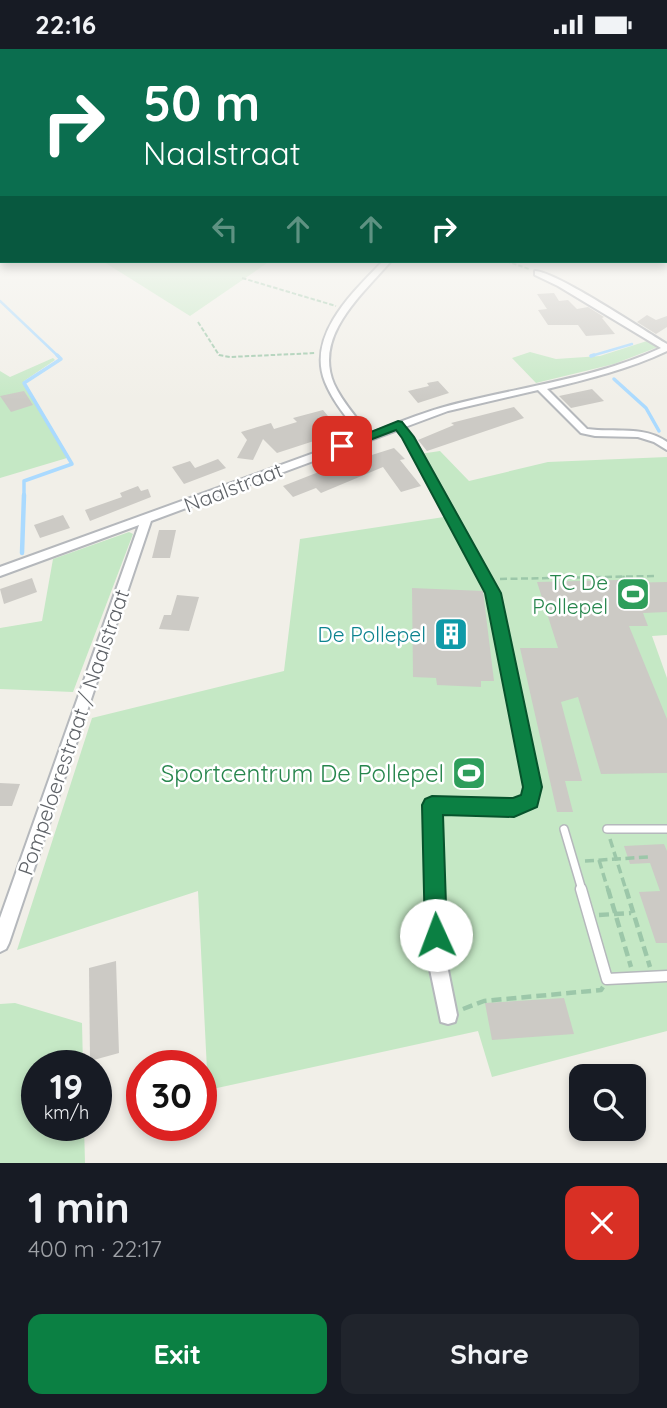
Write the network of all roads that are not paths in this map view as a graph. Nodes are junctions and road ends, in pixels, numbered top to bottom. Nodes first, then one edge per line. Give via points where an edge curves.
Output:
1 (353, 296) edge
2 (582, 296) edge
3 (667, 348) edge
4 (540, 387) junction
5 (398, 425) junction
6 (366, 437) junction
7 (667, 447) edge
8 (146, 520) junction
9 (0, 572) edge
10 (564, 829) dead end
11 (607, 829) road end
12 (667, 829) edge
13 (0, 943) edge
14 (667, 975) edge
15 (448, 1015) road end

1 - 6 street via 324,359 326,374
2 - 3 street, Naalstraat
3 - 4 street, Naalstraat via 620,367
4 - 5 street, Naalstraat
4 - 7 street via 584,431 642,434
5 - 6 street, Naalstraat
5 - 15 street via 486,579 499,615 532,787 530,800 514,807 432,805 437,960
6 - 8 street, Naalstraat
8 - 9 street, Naalstraat
8 - 13 street, Pompeloerestraat / Naalstraat
10 - 14 lane via 607,979
11 - 12 lane

